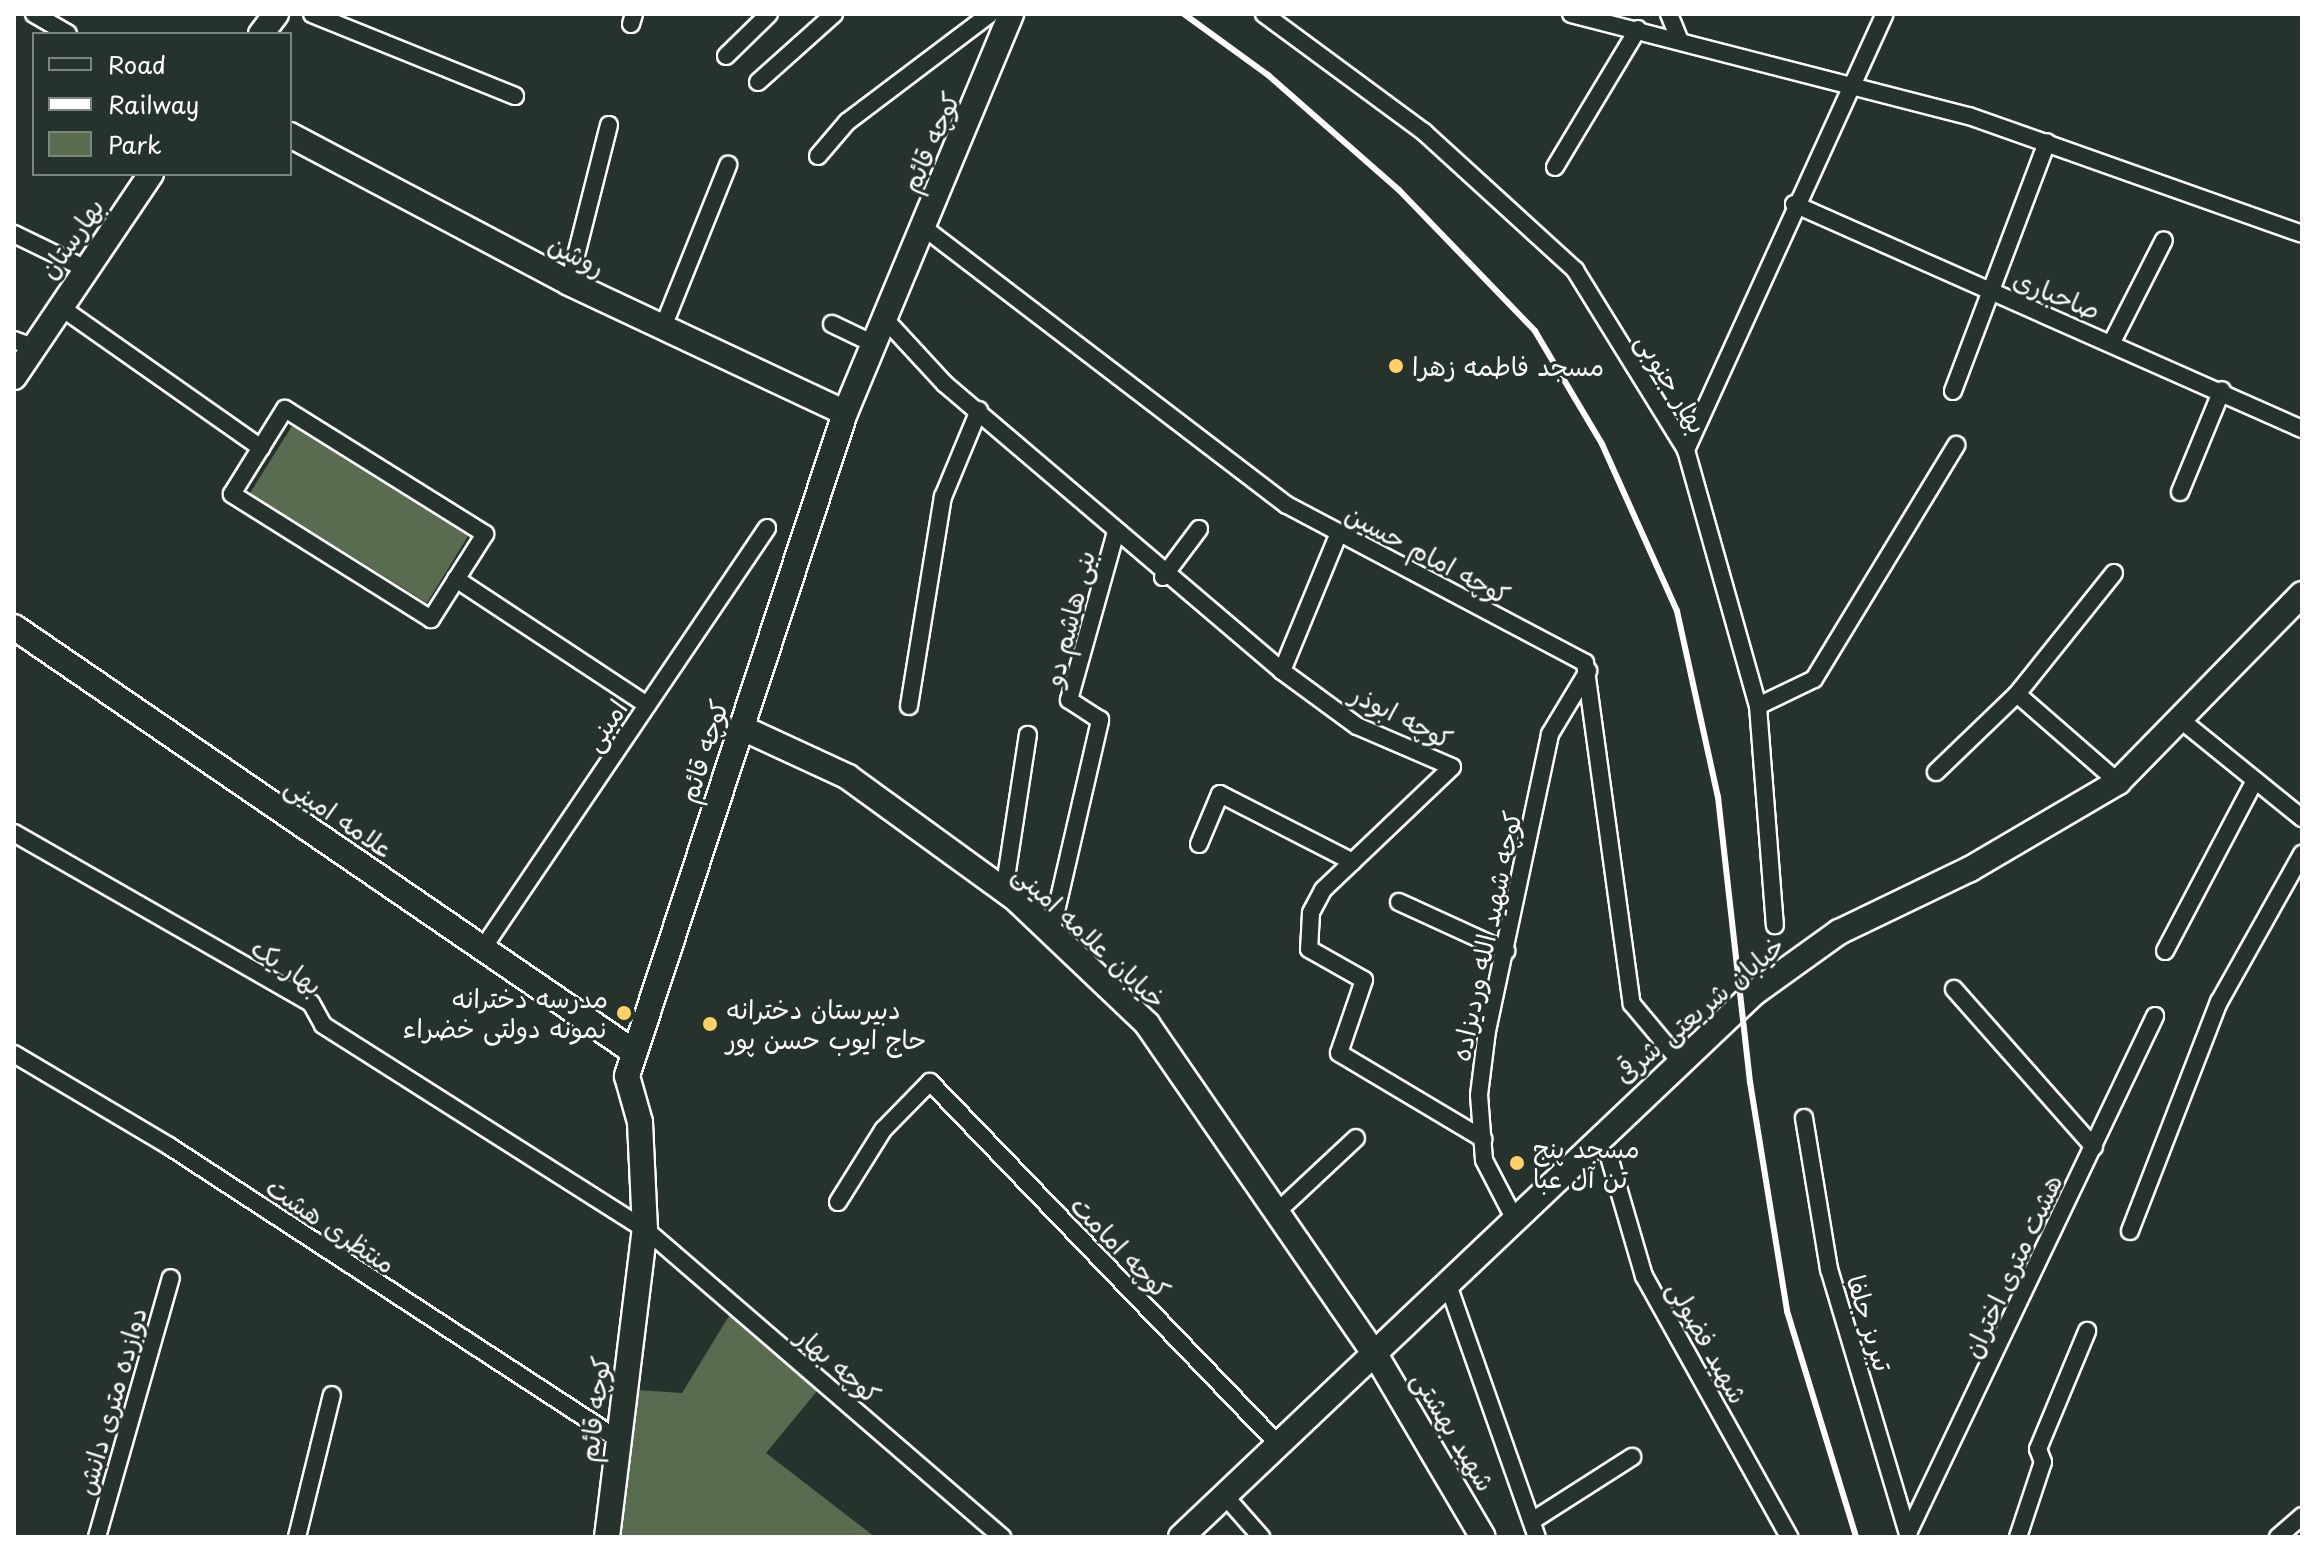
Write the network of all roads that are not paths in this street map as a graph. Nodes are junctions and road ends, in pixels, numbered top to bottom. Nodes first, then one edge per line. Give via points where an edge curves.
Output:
1 (34, 14) edge
2 (312, 14) edge
3 (769, 14) edge
4 (834, 14) edge
5 (990, 14) edge
6 (1011, 14) edge
7 (1264, 14) edge
8 (1571, 14) edge
9 (1669, 14) edge
10 (1884, 15) edge
11 (1638, 29) junction
12 (65, 32) edge
13 (1679, 39) junction
14 (726, 56) dead end
15 (758, 82) dead end
16 (1851, 87) junction
17 (515, 96) dead end
18 (609, 125) dead end
19 (292, 136) edge
20 (2047, 142) junction
21 (818, 156) dead end
22 (728, 165) dead end
23 (1555, 167) dead end
24 (150, 176) edge
25 (1794, 204) junction
26 (923, 227) junction
27 (14, 234) edge
28 (2302, 234) edge
29 (2164, 240) dead end
30 (82, 267) junction
31 (569, 283) junction
32 (1992, 294) junction
33 (59, 306) junction
34 (884, 318) junction
35 (832, 324) dead end
36 (663, 327) junction
37 (2112, 342) junction
38 (23, 343) edge
39 (874, 344) junction
40 (14, 377) edge
41 (2222, 390) junction
42 (1953, 391) dead end
43 (979, 410) junction
44 (845, 413) junction
45 (2302, 429) edge
46 (1956, 445) dead end
47 (261, 448) junction
48 (1686, 450) junction
49 (2180, 492) dead end
50 (767, 528) dead end
51 (1199, 529) dead end
52 (1115, 535) junction
53 (1338, 535) junction
54 (2114, 573) dead end
55 (1163, 577) junction
56 (456, 579) junction
57 (2302, 594) edge
58 (14, 627) edge
59 (1282, 671) junction
60 (1588, 671) junction
61 (2017, 694) junction
62 (647, 705) junction
63 (909, 706) dead end
64 (1758, 706) junction
65 (2181, 720) junction
66 (740, 727) junction
67 (1028, 735) dead end
68 (1936, 772) dead end
69 (2255, 780) junction
70 (2118, 782) junction
71 (2302, 818) edge
72 (14, 833) edge
73 (1199, 844) dead end
74 (2302, 854) edge
75 (1353, 862) junction
76 (1004, 891) junction
77 (1399, 902) dead end
78 (1775, 925) dead end
79 (1051, 933) junction
80 (483, 948) junction
81 (1506, 951) junction
82 (2165, 951) dead end
83 (1954, 989) dead end
84 (2155, 1016) dead end
85 (634, 1052) junction
86 (14, 1054) edge
87 (1678, 1059) junction
88 (1804, 1118) dead end
89 (1356, 1138) dead end
90 (1483, 1139) junction
91 (2094, 1147) junction
92 (1610, 1160) dead end
93 (838, 1202) dead end
94 (1277, 1212) junction
95 (1513, 1216) junction
96 (645, 1229) junction
97 (2130, 1231) dead end
98 (171, 1278) dead end
99 (1447, 1282) junction
100 (2087, 1331) dead end
101 (1375, 1354) junction
102 (332, 1395) dead end
103 (619, 1440) junction
104 (1279, 1445) junction
105 (1632, 1457) dead end
106 (1225, 1496) junction
107 (2302, 1516) edge
108 (1534, 1529) edge
109 (1908, 1535) edge
110 (97, 1537) edge
111 (297, 1537) edge
112 (607, 1537) edge
113 (1002, 1537) edge
114 (1181, 1537) edge
115 (1261, 1537) edge
116 (1483, 1537) edge
117 (1789, 1537) edge
118 (2018, 1537) edge
119 (2278, 1537) edge

1 - 12 street
2 - 17 street
3 - 14 street
4 - 15 street
5 - 21 street via 847,122
6 - 26 street, کوچه قائم
7 - 48 street, بهار جنوبی via 1424,132 1575,270
8 - 11 street
9 - 13 street
10 - 16 street
11 - 13 street
11 - 23 street
13 - 16 street
16 - 20 street
16 - 25 street
18 - 31 street
19 - 31 street, روشن
20 - 28 street
20 - 32 street
22 - 36 street
24 - 30 street, بهارستان
25 - 32 street, صاحباری
25 - 48 street
26 - 34 street, کوچه قائم
26 - 53 street, کوچه امام حسین via 1199,442
27 - 30 street
29 - 37 street
30 - 33 street, بهارستان
31 - 36 street, روشن
32 - 37 street, صاحباری
32 - 42 street
33 - 38 street, بهارستان
33 - 47 street
34 - 39 street, کوچه قائم
34 - 43 street, کوچه ابوذر via 945,384
35 - 39 street
36 - 44 street, روشن
37 - 41 street, صاحباری
38 - 40 street, بهارستان
39 - 44 street, کوچه قائم
41 - 45 street, صاحباری
41 - 49 street
43 - 52 street, کوچه ابوذر
43 - 63 street via 943,497
44 - 66 street, کوچه قائم
46 - 64 street via 1814,679
47 - 56 street via 285,409 485,534
47 - 56 street via 232,494 431,619
48 - 64 street, بهار جنوبی
50 - 62 street, امینی
51 - 55 street
52 - 55 street, کوچه ابوذر
52 - 79 street, بنی هاشم دو via 1069,700 1100,720
53 - 59 street
53 - 60 street, کوچه امام حسین via 1436,590 1578,656
54 - 61 street
55 - 59 street, کوچه ابوذر
56 - 62 street
57 - 65 street, خیابان شریعتی شرقی
58 - 80 street, علامه امینی
59 - 75 street, کوچه ابوذر via 1357,726 1452,767
60 - 81 street, کوچه شهید الله وردیزاده via 1550,734
60 - 87 street via 1632,1004
61 - 68 street
61 - 70 street
62 - 80 street, امینی
64 - 78 street, بهار جنوبی
65 - 69 street
65 - 70 street, خیابان شریعتی شرقی
66 - 76 street, خیابان علامه امینی via 848,777
66 - 85 street, کوچه قائم
67 - 76 street
69 - 71 street
69 - 82 street
70 - 87 street, خیابان شریعتی شرقی via 1970,869 1839,932
72 - 96 street, بهار یک via 311,1003 323,1025
73 - 75 street via 1220,794
74 - 97 street via 2219,1002
75 - 90 street, کوچه ابوذر via 1317,902 1309,949 1364,980 1339,1053
76 - 79 street, خیابان علامه امینی
77 - 81 street
79 - 94 street, خیابان علامه امینی via 1147,1024
80 - 85 street, علامه امینی
81 - 90 street, کوچه شهید الله وردیزاده via 1485,1044
83 - 91 street
84 - 91 street, هشت متری اختران
85 - 96 street, کوچه قائم via 627,1076 640,1122
86 - 103 street, منتظری هشت via 169,1146
87 - 95 street, خیابان شریعتی شرقی
88 - 109 street, تبریز جلفا via 1829,1269
89 - 94 street
90 - 95 street, کوچه شهید الله وردیزاده via 1484,1160
91 - 109 street, هشت متری اختران
92 - 117 street, شهید فضولی via 1644,1276
93 - 104 street, کوچه امامت via 883,1130 930,1082
94 - 101 street, خیابان علامه امینی
95 - 99 street, خیابان شریعتی شرقی
96 - 103 street, کوچه قائم
96 - 113 street, کوچه بهار
98 - 110 street, دوازده متری دانش
99 - 101 street, خیابان شریعتی شرقی
99 - 108 street
100 - 118 street via 2038,1449 2040,1474
101 - 104 street, خیابان شریعتی شرقی
101 - 116 street, شهید بهشتی
102 - 111 street
103 - 112 street, کوچه قائم
104 - 106 street, خیابان شریعتی شرقی
105 - 108 street
106 - 114 street, خیابان شریعتی شرقی
106 - 115 street
107 - 119 street

